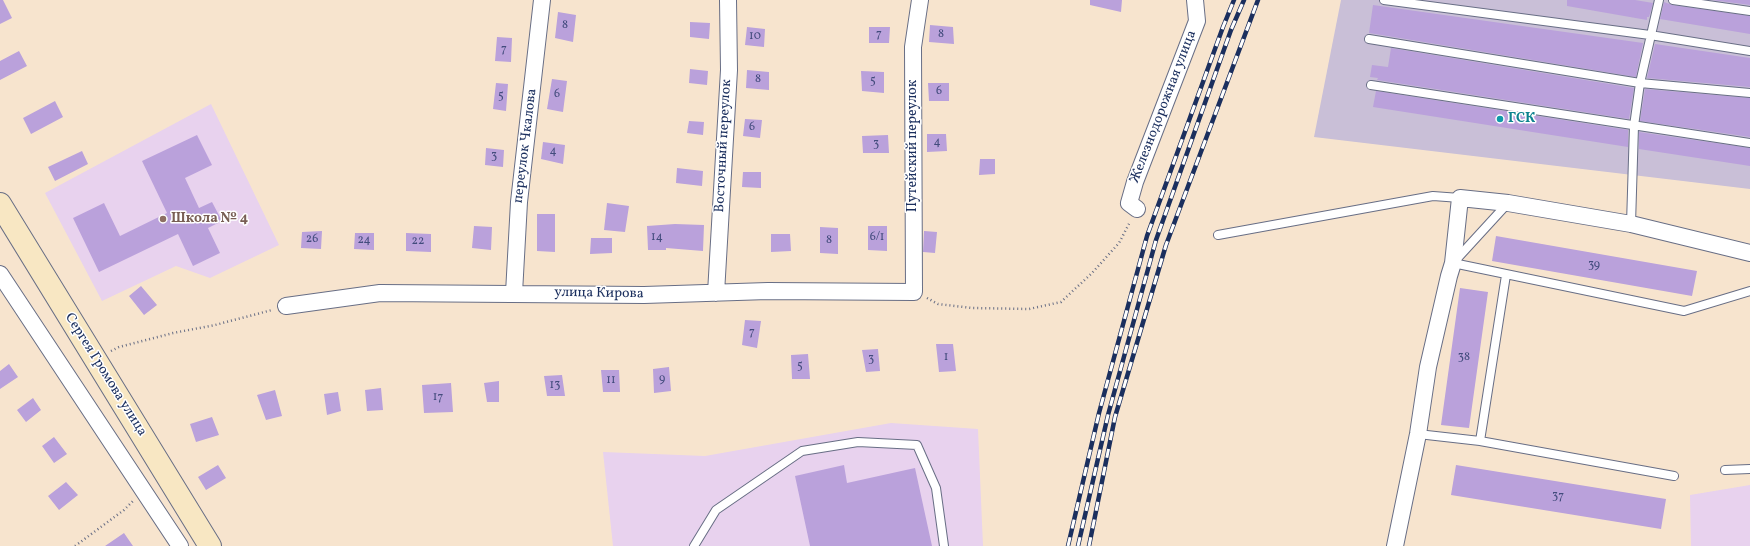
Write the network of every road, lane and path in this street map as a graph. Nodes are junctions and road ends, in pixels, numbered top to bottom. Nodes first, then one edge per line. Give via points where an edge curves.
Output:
1 (542, 0) edge
2 (728, 0) edge
3 (920, 0) edge
4 (1195, 0) edge
5 (1384, 0) edge
6 (1659, 0) edge
7 (1673, 0) edge
8 (1750, 11) edge
9 (1650, 35) junction
10 (1369, 39) dead end
11 (1750, 51) edge
12 (1640, 83) junction
13 (1371, 84) dead end
14 (1750, 93) edge
15 (1634, 126) junction
16 (1750, 143) edge
17 (1460, 198) junction
18 (1508, 203) junction
19 (0, 204) edge
20 (1137, 209) joint
21 (1631, 224) junction
22 (1218, 236) dead end
23 (1750, 252) edge
24 (1453, 263) junction
25 (0, 274) edge
26 (1506, 275) junction
27 (1750, 291) edge
28 (914, 292) junction
29 (514, 293) junction
30 (716, 293) junction
31 (286, 306) joint
32 (95, 359) junction
33 (1418, 434) junction
34 (1480, 441) junction
35 (1750, 469) edge
36 (1725, 470) dead end
37 (1674, 476) dead end
38 (135, 499) dead end
39 (75, 546) edge
40 (180, 546) edge
41 (210, 546) edge
42 (694, 546) edge
43 (944, 546) edge
44 (1395, 546) edge

1 - 29 street, переулок Чкалова via 519,202
2 - 30 street, Восточный переулок via 728,70
3 - 28 street, Путейский переулок via 913,46
4 - 20 street, Железнодорожная улица via 1196,21 1129,203
5 - 9 lane
6 - 9 lane
7 - 8 lane
9 - 11 lane
9 - 12 lane
10 - 12 lane
12 - 14 lane
12 - 15 lane
13 - 15 lane
15 - 16 lane
15 - 21 lane
17 - 18 street
17 - 22 lane via 1426,197
17 - 24 street
18 - 21 street
18 - 24 lane
19 - 32 street, Сергея Громова улица
20 - 28 path via 1119,243 1061,302 1029,309 972,308 938,304
21 - 23 street
24 - 26 lane
24 - 33 street via 1428,367
25 - 40 street
26 - 27 lane via 1684,311
26 - 34 lane
28 - 30 street, улица Кирова
29 - 30 street, улица Кирова
29 - 31 street, улица Кирова via 380,293
31 - 32 path via 215,325 173,332 119,347
32 - 41 street, Сергея Громова улица
33 - 34 lane
33 - 44 street
34 - 37 lane
35 - 36 lane
38 - 39 path
42 - 43 lane via 716,510 802,451 858,442 916,445 936,488

